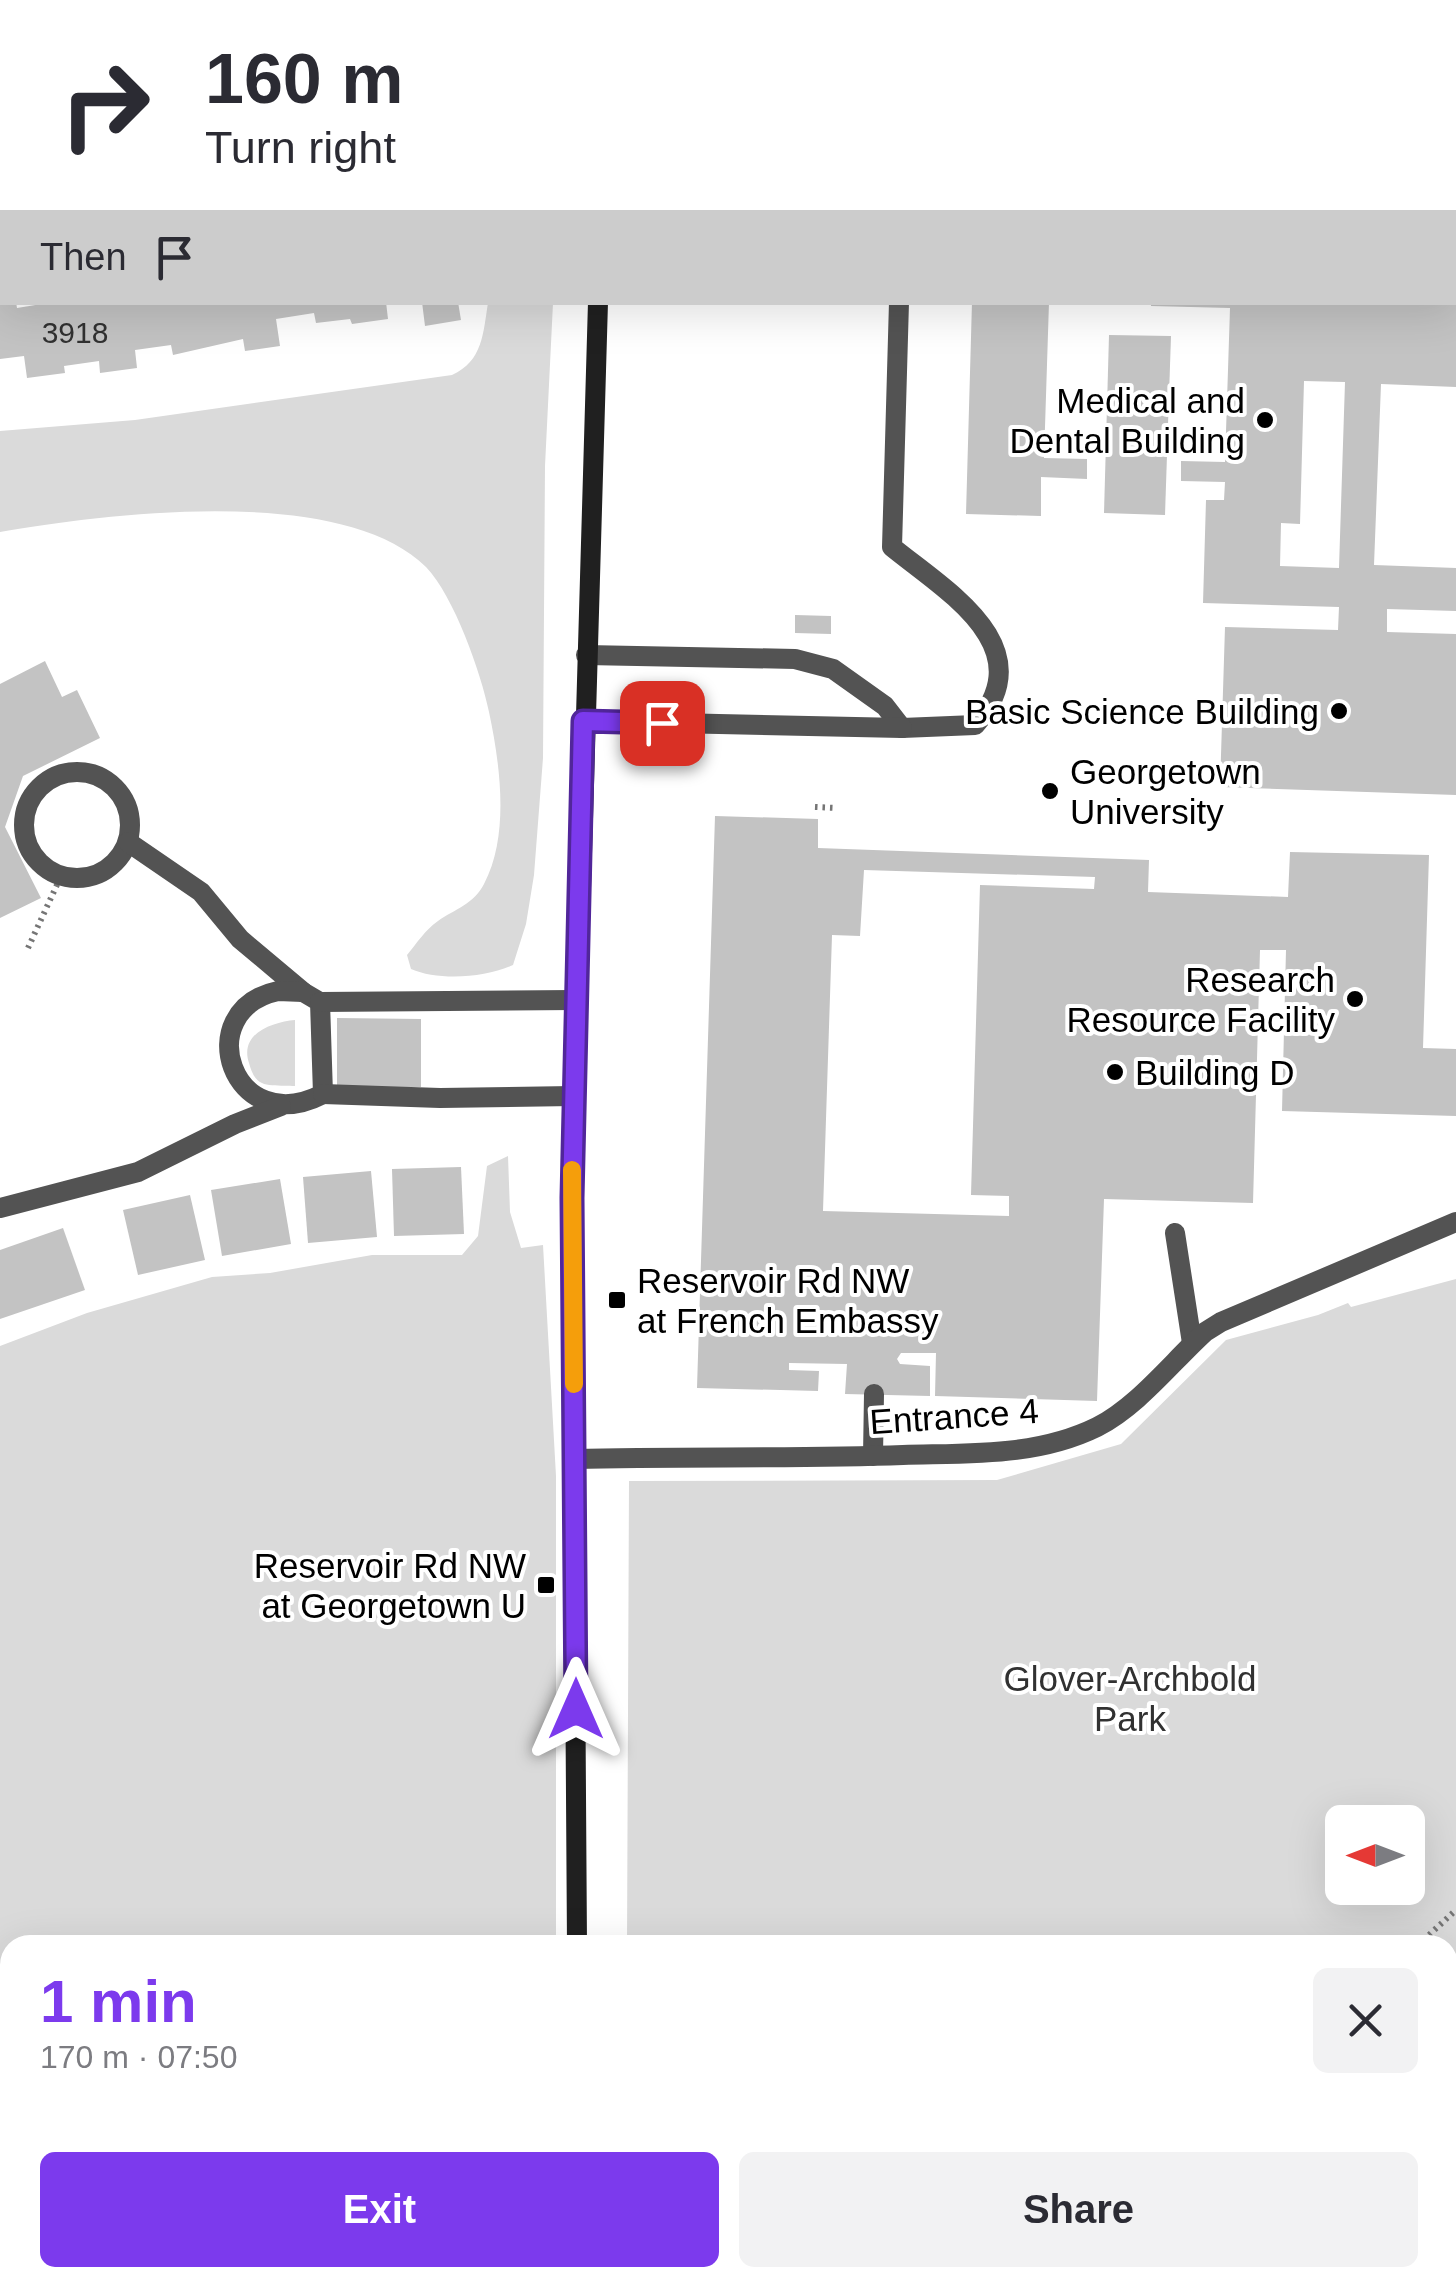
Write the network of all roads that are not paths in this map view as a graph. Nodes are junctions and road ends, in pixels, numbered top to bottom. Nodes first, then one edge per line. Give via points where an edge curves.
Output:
1 (598, 305) edge
2 (899, 305) edge
3 (586, 655) junction
4 (583, 721) junction
5 (902, 728) junction
6 (128, 842) junction
7 (311, 998) junction
8 (575, 1000) junction
9 (323, 1094) junction
10 (573, 1096) junction
11 (281, 1106) junction
12 (0, 1208) edge
13 (1456, 1222) edge
14 (1175, 1233) dead end
15 (1192, 1343) junction
16 (874, 1394) dead end
17 (872, 1456) junction
18 (575, 1459) junction
19 (577, 1935) edge

1 - 3 main road
2 - 5 street via 892,547 980,618 996,649 998,681 976,724
3 - 4 main road
3 - 5 street via 795,659 832,669 885,706
4 - 5 street
4 - 8 main road
6 - 6 street via 122,796 94,773 61,773 45,782 24,813 32,854 61,876 88,878 105,871
6 - 7 street via 201,892 240,940
7 - 8 street
7 - 9 street
7 - 11 street via 278,991 259,995 232,1026 228,1046 239,1082
8 - 10 main road
9 - 10 street
9 - 11 street
10 - 18 main road
11 - 12 street via 138,1172
13 - 15 street, Entrance 4 via 1238,1313
14 - 15 street
15 - 17 street, Entrance 4 via 1114,1416 1068,1438 1018,1451
16 - 17 street
17 - 18 street, Entrance 4
18 - 19 main road

